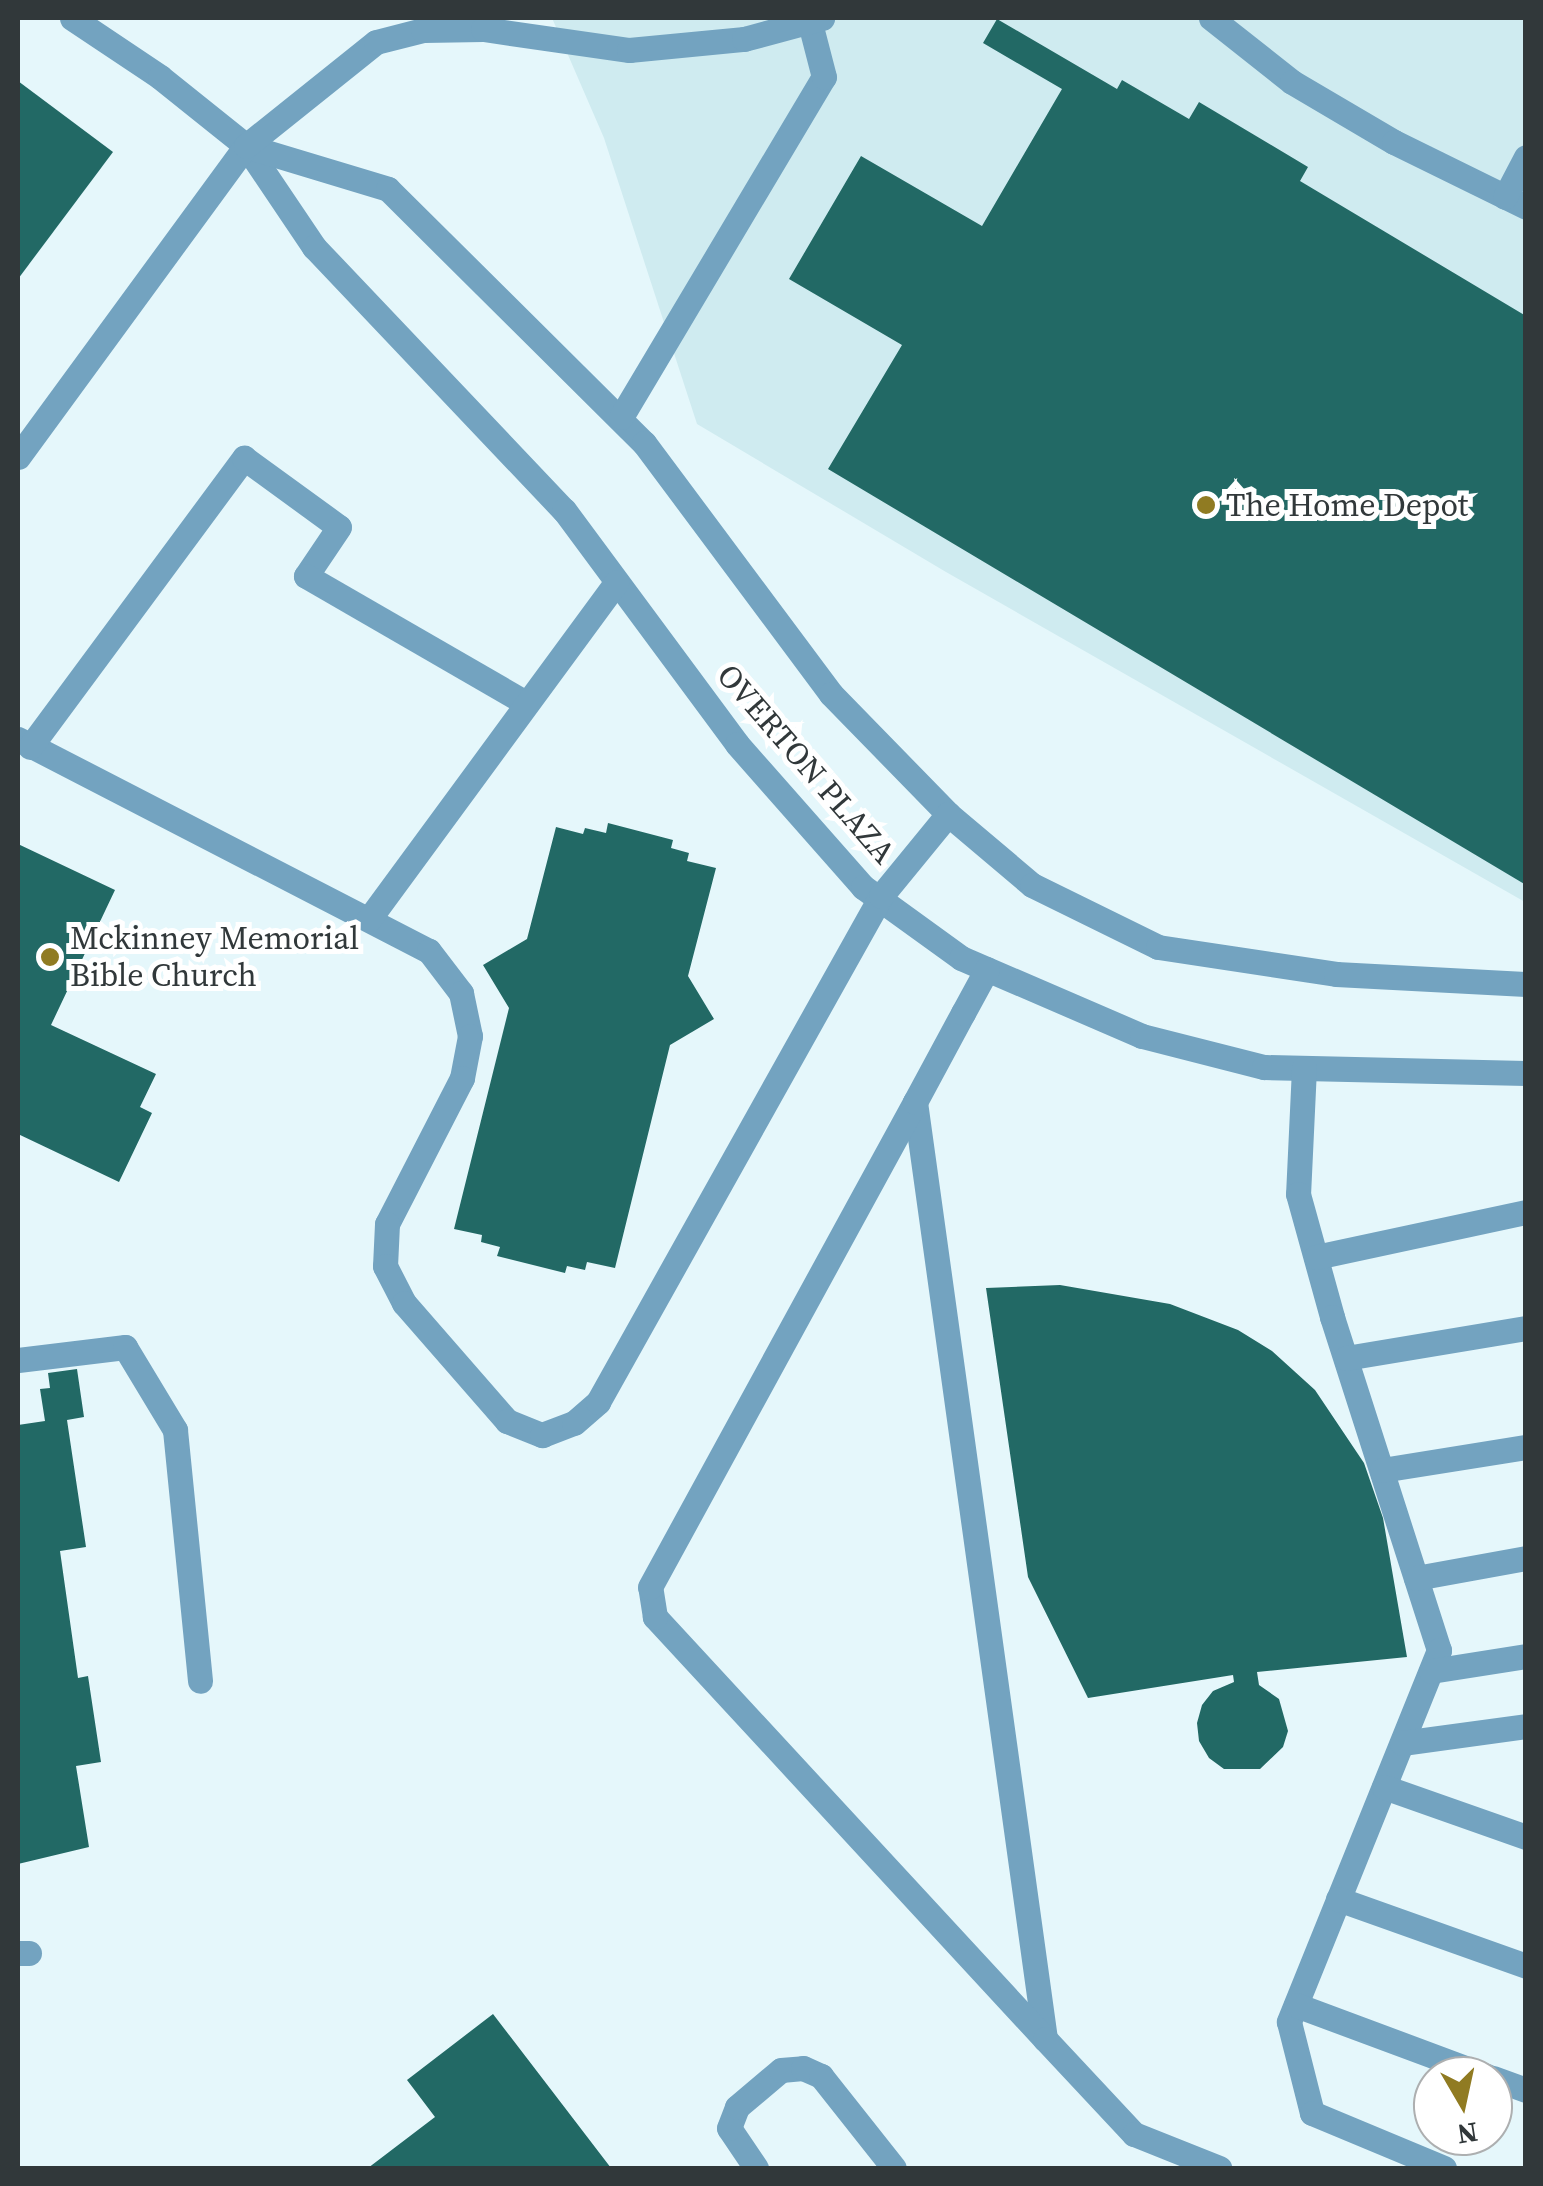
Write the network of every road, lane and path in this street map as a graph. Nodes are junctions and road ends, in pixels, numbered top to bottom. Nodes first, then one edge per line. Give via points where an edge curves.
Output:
1 (72, 18) edge
2 (1210, 18) edge
3 (816, 20) edge
4 (246, 146) junction
5 (1526, 158) edge
6 (1515, 202) edge
7 (621, 418) junction
8 (18, 457) edge
9 (617, 582) junction
10 (524, 702) junction
11 (24, 743) edge
12 (948, 814) junction
13 (881, 896) junction
14 (368, 920) junction
15 (987, 969) junction
16 (1526, 984) edge
17 (1304, 1068) junction
18 (1526, 1073) edge
19 (915, 1102) junction
20 (1526, 1212) edge
21 (1316, 1258) junction
22 (1526, 1328) edge
23 (1346, 1358) junction
24 (18, 1360) edge
25 (1526, 1447) edge
26 (1382, 1470) junction
27 (1526, 1558) edge
28 (1416, 1578) junction
29 (1526, 1656) edge
30 (1431, 1671) junction
31 (200, 1681) dead end
32 (1526, 1726) edge
33 (1402, 1743) junction
34 (1384, 1788) junction
35 (1526, 1837) edge
36 (1338, 1899) junction
37 (1526, 1966) edge
38 (1296, 2005) junction
39 (1045, 2039) junction
40 (1433, 2056) edge
41 (756, 2168) edge
42 (894, 2168) edge
43 (1219, 2168) edge
44 (1444, 2168) edge

1 - 4 street, OVERTON PLAZA
2 - 6 street via 1292,82
3 - 4 street via 744,39 629,50 483,29 423,30 376,42
3 - 7 street via 824,77
4 - 7 street, OVERTON PLAZA via 388,189
4 - 8 street
4 - 9 street, OVERTON PLAZA via 314,247 564,510
5 - 6 street
7 - 12 street, OVERTON PLAZA via 831,694
9 - 10 street
9 - 13 street, OVERTON PLAZA via 737,744 864,887
10 - 11 street via 306,576 339,528 244,458
10 - 14 street
11 - 14 street
12 - 13 street
12 - 16 street, OVERTON PLAZA via 1032,886 1158,947 1336,974
13 - 14 street via 598,1402 574,1423 542,1435 507,1421 404,1304 386,1266 387,1224 462,1078 470,1036 461,993 429,951
13 - 15 street, OVERTON PLAZA via 961,958
15 - 17 street, OVERTON PLAZA via 1142,1036 1264,1067
15 - 19 street
17 - 18 street, OVERTON PLAZA
17 - 21 street via 1298,1194
19 - 39 street
19 - 39 street via 650,1586 654,1618
20 - 21 street
21 - 23 street
22 - 23 street
23 - 26 street
24 - 31 street via 125,1347 175,1430
25 - 26 street
26 - 28 street
27 - 28 street
28 - 30 street via 1439,1650
29 - 30 street
30 - 33 street
32 - 33 street
33 - 34 street
34 - 35 street
34 - 36 street
36 - 37 street
36 - 38 street
38 - 40 street
38 - 44 street via 1289,2022 1312,2113
39 - 43 street via 1134,2134
41 - 42 street via 730,2128 737,2107 781,2070 802,2068 820,2076

